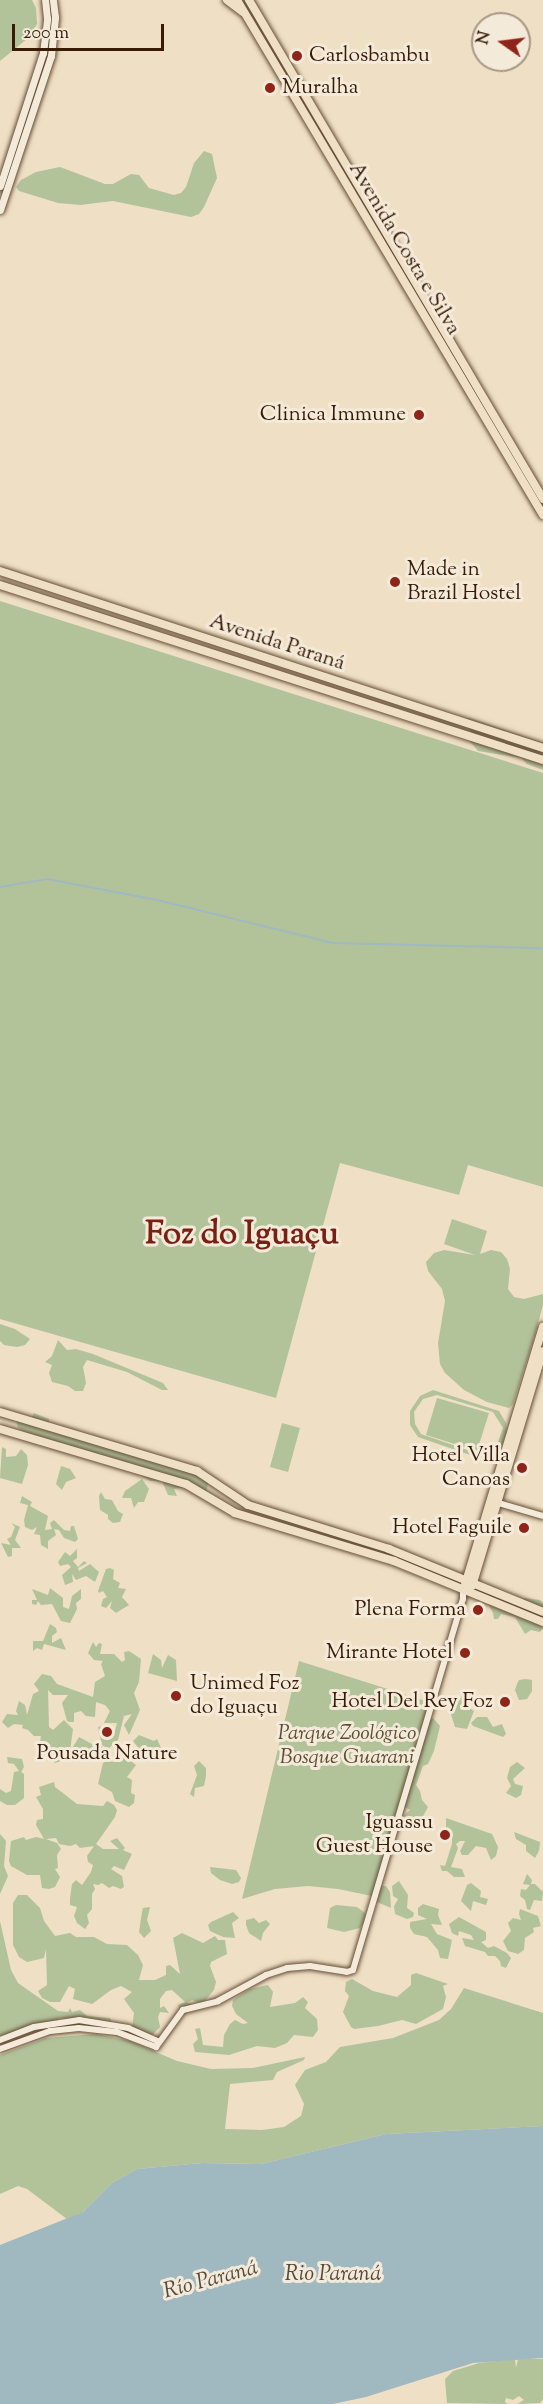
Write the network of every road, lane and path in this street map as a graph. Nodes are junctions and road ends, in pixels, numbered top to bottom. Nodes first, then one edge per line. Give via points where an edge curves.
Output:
1 (45, 0) edge
2 (53, 0) edge
3 (227, 0) edge
4 (237, 0) edge
5 (249, 0) edge
6 (245, 13) junction
7 (51, 17) junction
8 (40, 78) junction
9 (0, 186) edge
10 (0, 210) edge
11 (543, 499) edge
12 (543, 515) edge
13 (0, 571) edge
14 (0, 585) edge
15 (155, 624) junction
16 (176, 629) junction
17 (153, 634) junction
18 (170, 639) junction
19 (543, 748) edge
20 (543, 760) edge
21 (543, 1327) edge
22 (543, 1351) edge
23 (0, 1412) edge
24 (0, 1428) edge
25 (138, 1453) junction
26 (131, 1467) junction
27 (495, 1502) junction
28 (543, 1516) edge
29 (470, 1581) junction
30 (465, 1594) junction
31 (543, 1612) edge
32 (543, 1622) edge
33 (0, 2040) edge
34 (158, 2045) junction
35 (0, 2049) edge

1 - 7 main road
2 - 7 main road
3 - 6 main road
4 - 6 main road, Avenida Costa e Silva
5 - 11 main road, Avenida Costa e Silva
6 - 12 main road, Avenida Costa e Silva
7 - 8 main road
8 - 9 main road
8 - 10 main road
13 - 15 main road, Avenida Paraná
14 - 17 main road, Avenida Paraná
15 - 16 main road, Avenida Paraná
15 - 17 main road
16 - 18 main road
16 - 19 main road, Avenida Paraná
17 - 18 main road, Avenida Paraná
18 - 20 main road, Avenida Paraná
21 - 27 main road
22 - 27 main road
23 - 25 main road
24 - 26 main road
25 - 26 main road
25 - 29 main road via 197,1471 254,1508 389,1549
26 - 30 main road via 188,1485 235,1513 394,1561
27 - 28 street
27 - 29 main road
29 - 30 main road
29 - 31 main road
30 - 32 main road
30 - 34 street via 353,1970 287,1968 266,1975 218,2001 183,2010
33 - 34 street via 33,2027 72,2020 121,2026
34 - 35 street via 117,2032 79,2028 50,2031

